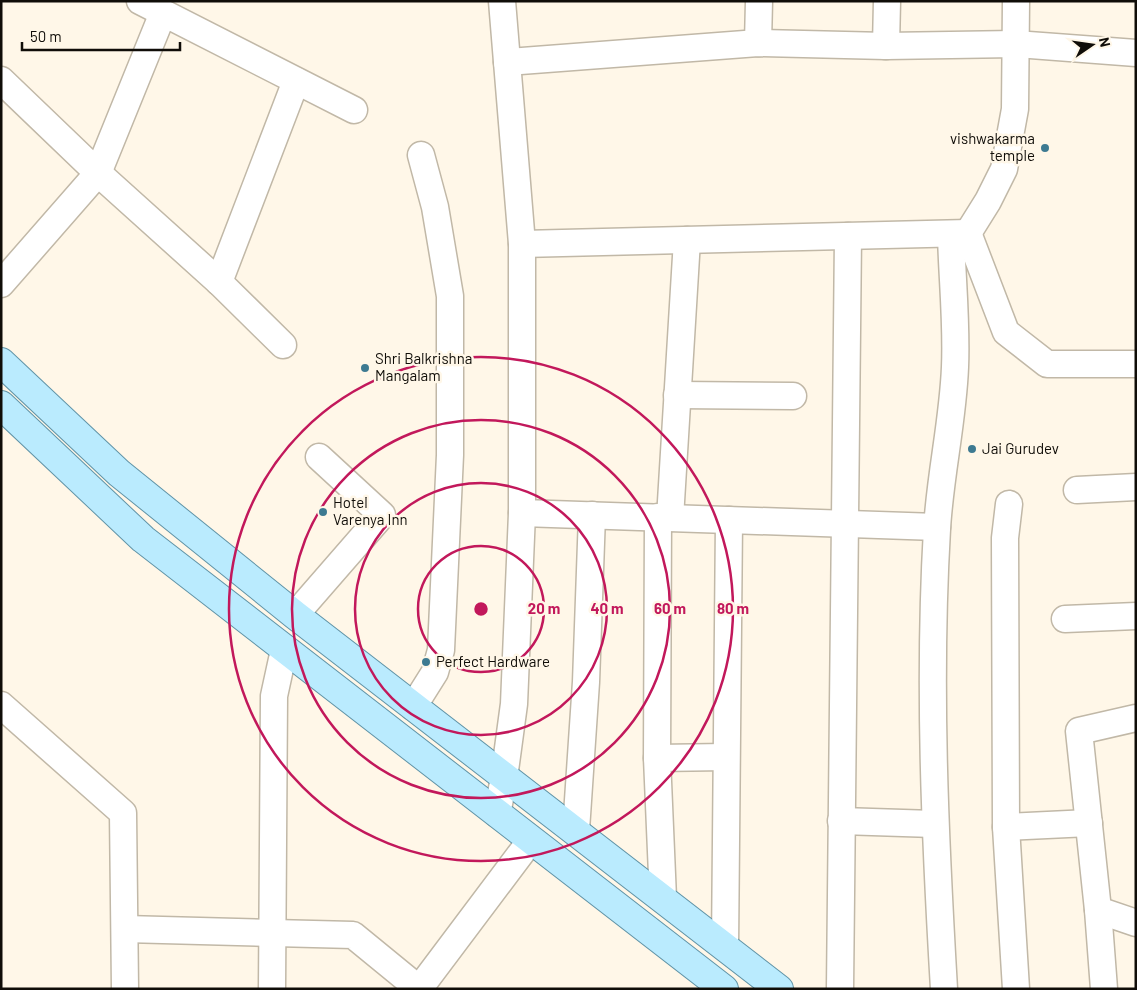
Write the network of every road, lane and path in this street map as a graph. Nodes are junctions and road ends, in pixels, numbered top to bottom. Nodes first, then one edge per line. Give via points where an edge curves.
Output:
1 (502, 1) edge
2 (759, 1) edge
3 (887, 1) edge
4 (1016, 1) edge
5 (151, 7) edge
6 (758, 43) junction
7 (1015, 44) junction
8 (886, 46) junction
9 (1136, 53) edge
10 (506, 62) junction
11 (1, 80) edge
12 (296, 80) junction
13 (354, 110) dead end
14 (422, 155) dead end
15 (98, 174) junction
16 (960, 233) junction
17 (848, 236) junction
18 (687, 240) junction
19 (522, 244) junction
20 (219, 282) junction
21 (1, 284) edge
22 (282, 344) dead end
23 (1136, 364) edge
24 (3, 366) edge
25 (677, 395) junction
26 (793, 396) dead end
27 (1, 405) edge
28 (319, 458) dead end
29 (1136, 486) edge
30 (1077, 490) dead end
31 (1009, 504) dead end
32 (522, 513) junction
33 (592, 515) junction
34 (664, 518) junction
35 (729, 520) junction
36 (844, 524) junction
37 (937, 527) junction
38 (295, 615) junction
39 (1136, 616) edge
40 (1065, 619) dead end
41 (284, 650) junction
42 (1, 705) edge
43 (413, 707) junction
44 (1136, 718) edge
45 (726, 757) junction
46 (657, 758) junction
47 (504, 778) junction
48 (497, 814) junction
49 (841, 821) junction
50 (1089, 823) junction
51 (934, 824) junction
52 (1006, 827) junction
53 (576, 830) junction
54 (531, 840) junction
55 (663, 898) junction
56 (1098, 910) junction
57 (1136, 923) edge
58 (125, 928) junction
59 (271, 932) junction
60 (725, 947) junction
61 (125, 989) edge
62 (272, 989) edge
63 (724, 989) edge
64 (779, 989) edge
65 (846, 989) edge
66 (944, 989) edge
67 (1016, 989) edge
68 (1104, 989) edge

1 - 10 street
2 - 6 street
3 - 8 street
4 - 7 street
5 - 12 street
5 - 15 street
6 - 8 street
6 - 10 street
7 - 8 street
7 - 9 street
7 - 16 street via 1015,109 1004,170 988,201
10 - 19 street
11 - 15 street
12 - 13 street
12 - 20 street
14 - 43 street via 450,291 450,455 441,650 435,672
15 - 20 street
15 - 21 street
16 - 17 street
16 - 23 street via 1006,332 1046,364
16 - 37 street via 950,430
17 - 18 street
17 - 36 street
18 - 19 street
18 - 25 street
19 - 32 street
20 - 22 street
24 - 38 main road via 119,473
25 - 26 street
25 - 34 street
27 - 41 main road via 144,539
28 - 38 street via 382,515
29 - 30 street
31 - 52 street via 1004,538
32 - 33 street
32 - 47 street via 514,704
33 - 34 street
33 - 53 street
34 - 35 street
34 - 46 street
35 - 36 street
35 - 45 street
36 - 37 street
36 - 49 street
37 - 51 street via 932,723
38 - 43 main road
39 - 40 street
41 - 48 main road
41 - 59 street via 274,696
42 - 58 street via 123,813
43 - 47 main road
44 - 50 street via 1079,731
45 - 46 street
45 - 60 street
46 - 55 street
47 - 48 street
47 - 53 main road
48 - 54 main road
49 - 51 street
49 - 65 street
50 - 52 street
50 - 56 street
51 - 66 street
52 - 67 street
53 - 55 main road
54 - 59 street via 419,989 353,935
54 - 63 main road
55 - 60 main road
56 - 57 street
56 - 68 street
58 - 59 street
58 - 61 street
59 - 62 street
60 - 64 main road

